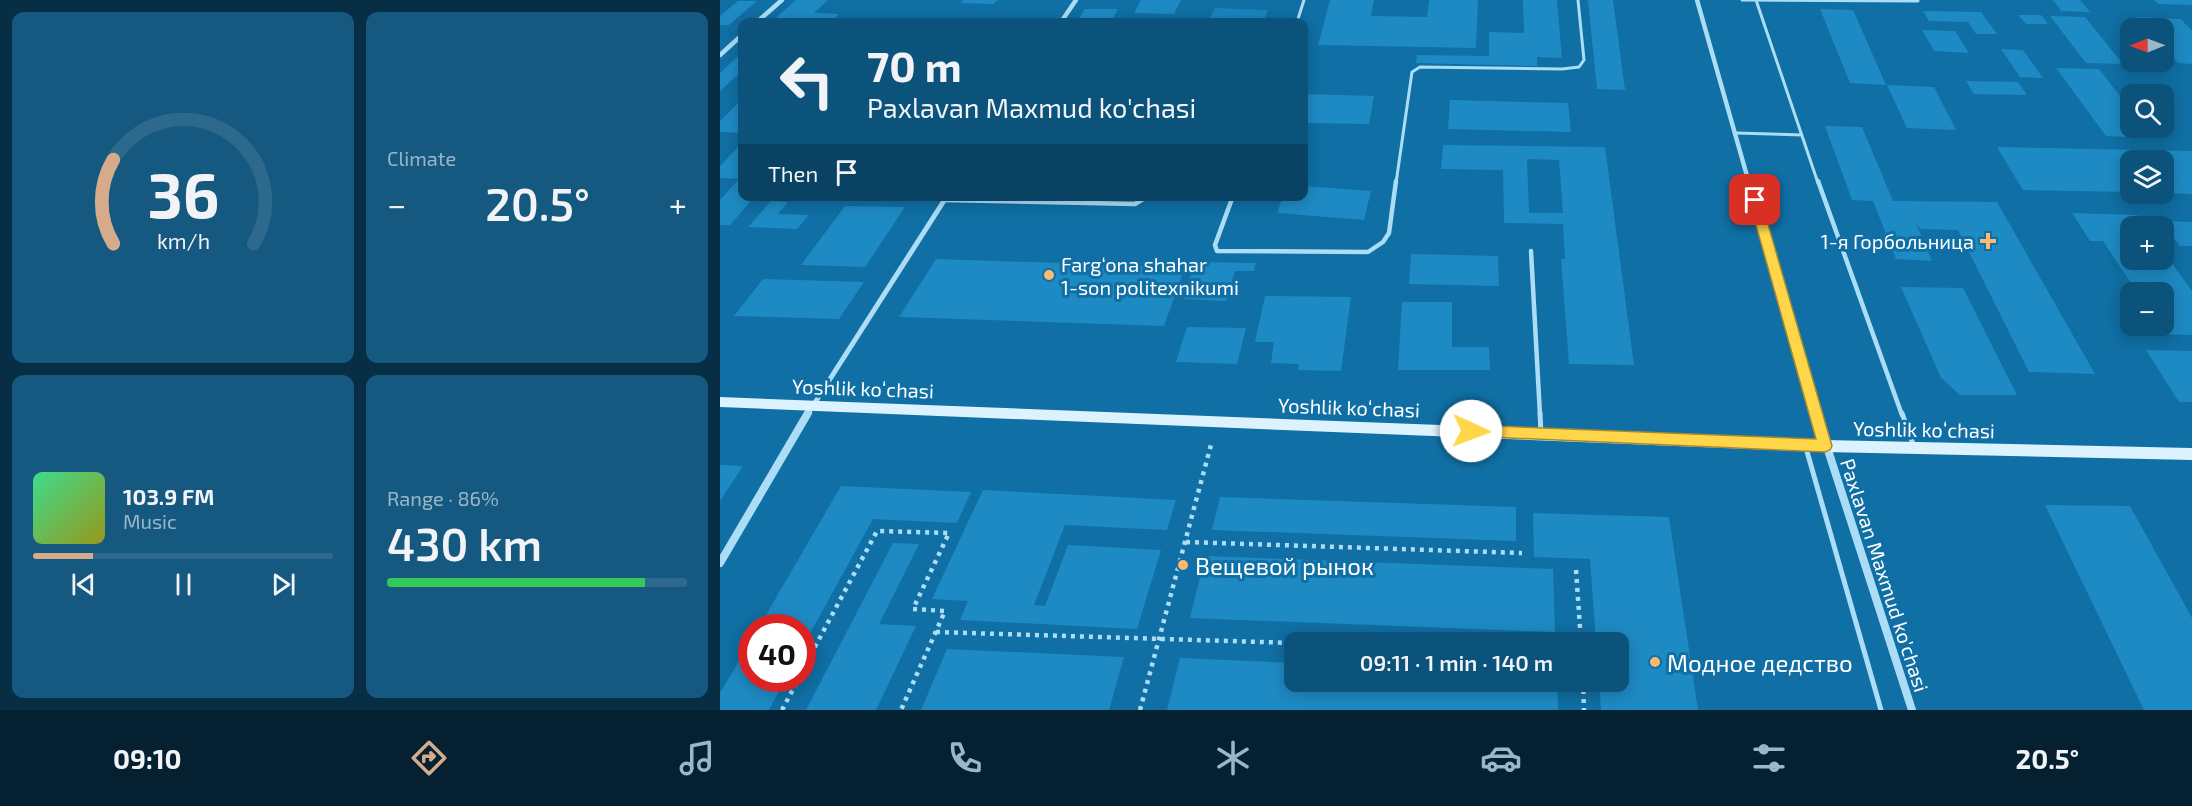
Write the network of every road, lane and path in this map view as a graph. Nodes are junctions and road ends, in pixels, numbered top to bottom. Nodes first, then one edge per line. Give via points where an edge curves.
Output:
1 (782, 0) edge
2 (1076, 0) edge
3 (1304, 0) edge
4 (1578, 0) edge
5 (1697, 0) edge
6 (1742, 0) edge
7 (1756, 0) edge
8 (1918, 1) edge
9 (762, 18) edge
10 (1064, 18) edge
11 (1298, 18) edge
12 (738, 39) edge
13 (720, 55) edge
14 (1736, 133) junction
15 (1802, 135) junction
16 (944, 201) edge
17 (1040, 201) edge
18 (1140, 201) edge
19 (1231, 201) edge
20 (1531, 251) dead end
21 (720, 402) edge
22 (812, 406) junction
23 (1217, 422) junction
24 (1541, 434) junction
25 (1806, 445) junction
26 (1825, 446) junction
27 (1914, 448) junction
28 (2192, 454) edge
29 (1186, 542) junction
30 (1522, 553) dead end
31 (720, 563) edge
32 (1576, 570) dead end
33 (936, 632) junction
34 (1580, 632) edge
35 (1159, 639) junction
36 (1284, 643) edge
37 (816, 644) edge
38 (792, 692) edge
39 (1583, 692) edge
40 (782, 710) edge
41 (901, 710) edge
42 (1140, 710) edge
43 (1584, 710) edge
44 (1881, 710) edge
45 (1912, 710) edge

1 - 9 street
2 - 10 street
3 - 11 lane
4 - 19 lane via 1584,60 1579,67 1420,67 1412,72 1389,233 1368,252 1217,251 1215,245
5 - 14 street, Paxlavan Maxmud ko'chasi
6 - 7 lane
7 - 8 lane
7 - 15 lane
12 - 13 street
14 - 15 lane
14 - 26 street, Paxlavan Maxmud ko'chasi
15 - 27 lane
16 - 22 street
17 - 18 lane
20 - 24 lane
21 - 22 street, Yoshlik koʻchasi
22 - 23 street, Yoshlik koʻchasi
22 - 31 street
23 - 24 street, Yoshlik koʻchasi
23 - 29 path
24 - 25 street, Yoshlik koʻchasi
25 - 26 street, Yoshlik koʻchasi
25 - 44 lane
26 - 27 street, Yoshlik koʻchasi
26 - 45 street, Paxlavan Maxmud ko'chasi
27 - 28 street, Yoshlik koʻchasi
29 - 30 path
29 - 35 path
32 - 34 path
33 - 35 path
33 - 37 path via 945,611 913,609 949,533 877,531
33 - 41 path
35 - 36 path
35 - 42 path
38 - 40 path
39 - 43 path

